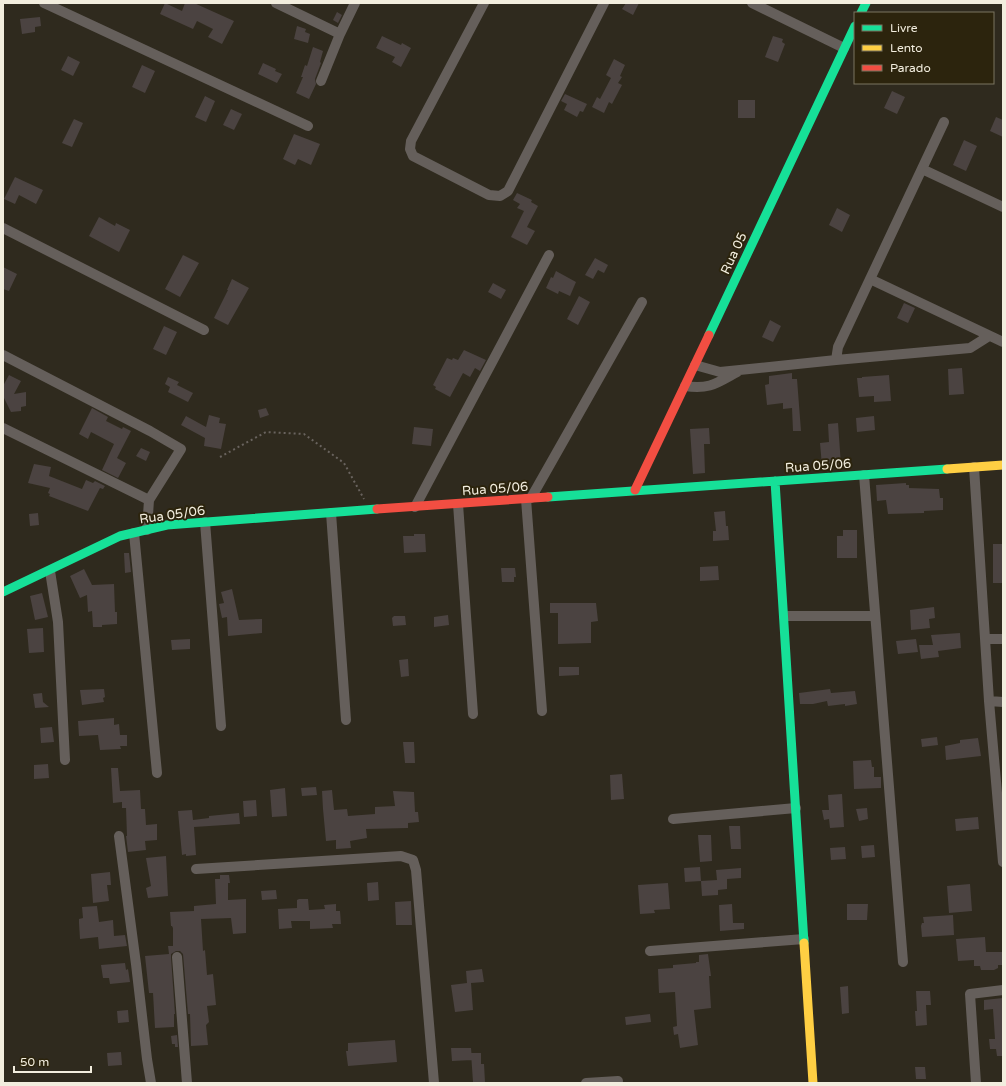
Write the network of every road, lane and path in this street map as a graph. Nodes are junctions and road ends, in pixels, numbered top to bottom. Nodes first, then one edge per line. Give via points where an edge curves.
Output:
1 (44, 3) edge
2 (276, 3) edge
3 (355, 3) edge
4 (484, 3) edge
5 (604, 3) edge
6 (752, 3) edge
7 (866, 3) edge
8 (862, 12) edge
9 (854, 28) edge
10 (340, 34) junction
11 (844, 48) junction
12 (320, 81) dead end
13 (944, 122) dead end
14 (308, 126) dead end
15 (922, 169) junction
16 (1003, 207) edge
17 (3, 228) edge
18 (549, 255) dead end
19 (870, 279) junction
20 (642, 302) dead end
21 (204, 330) dead end
22 (989, 336) junction
23 (1003, 342) edge
24 (3, 355) edge
25 (836, 360) junction
26 (695, 365) junction
27 (741, 370) junction
28 (685, 386) junction
29 (3, 428) edge
30 (220, 458) dead end
31 (1003, 465) edge
32 (974, 467) junction
33 (864, 474) junction
34 (775, 481) junction
35 (635, 490) junction
36 (528, 498) junction
37 (149, 500) junction
38 (458, 504) junction
39 (415, 507) junction
40 (370, 510) junction
41 (331, 513) junction
42 (205, 522) junction
43 (147, 530) junction
44 (134, 533) junction
45 (50, 570) junction
46 (3, 592) edge
47 (784, 616) junction
48 (875, 616) junction
49 (985, 639) junction
50 (1003, 639) edge
51 (989, 701) junction
52 (1003, 702) edge
53 (542, 711) dead end
54 (473, 714) dead end
55 (346, 720) dead end
56 (221, 726) dead end
57 (65, 760) dead end
58 (157, 773) dead end
59 (796, 808) junction
60 (674, 818) dead end
61 (118, 836) dead end
62 (1003, 862) edge
63 (196, 869) dead end
64 (804, 940) junction
65 (650, 951) dead end
66 (177, 957) dead end
67 (903, 962) dead end
68 (1003, 990) edge
69 (618, 1081) dead end
70 (151, 1083) edge
71 (187, 1083) edge
72 (434, 1083) edge
73 (586, 1083) edge
74 (813, 1083) edge
75 (976, 1083) edge

1 - 14 street
2 - 10 street
3 - 10 street
4 - 5 street via 411,141 410,149 413,156 489,195 500,196 508,191
6 - 11 street
7 - 8 street
9 - 11 street, Rua 05
10 - 12 street
11 - 26 street, Rua 05
13 - 15 street
15 - 16 street
15 - 19 street
17 - 21 street
18 - 39 street
19 - 22 street
19 - 25 street via 838,347
20 - 36 street
22 - 23 street
22 - 25 street via 970,348
24 - 37 street via 181,449
25 - 27 street
26 - 27 street via 720,372
26 - 28 street, Rua 05
27 - 28 street via 714,385 696,388
28 - 35 street, Rua 05
29 - 37 street
30 - 40 path via 266,432 304,434 344,463
31 - 32 street, Rua 05/06
32 - 33 street, Rua 05/06
32 - 49 street
33 - 34 street, Rua 05/06
33 - 48 street
34 - 35 street, Rua 05/06
34 - 47 street
35 - 36 street, Rua 05/06
36 - 38 street, Rua 05/06
36 - 53 street
37 - 43 street
38 - 39 street, Rua 05/06
38 - 54 street
39 - 40 street, Rua 05/06
40 - 41 street, Rua 05/06
41 - 42 street, Rua 05/06
41 - 55 street
42 - 43 street, Rua 05/06 via 167,525
42 - 56 street
43 - 44 street, Rua 05/06
44 - 45 street, Rua 05/06 via 120,536
44 - 58 street
45 - 46 street, Rua 05/06
45 - 57 street via 58,622
47 - 48 street
47 - 59 street
48 - 67 street
49 - 50 street
49 - 51 street
51 - 52 street
51 - 62 street
59 - 60 street
59 - 64 street
61 - 70 street
63 - 72 street via 401,856 413,860 416,870
64 - 65 street
64 - 74 street
66 - 71 street
68 - 75 street via 970,994
69 - 73 street

